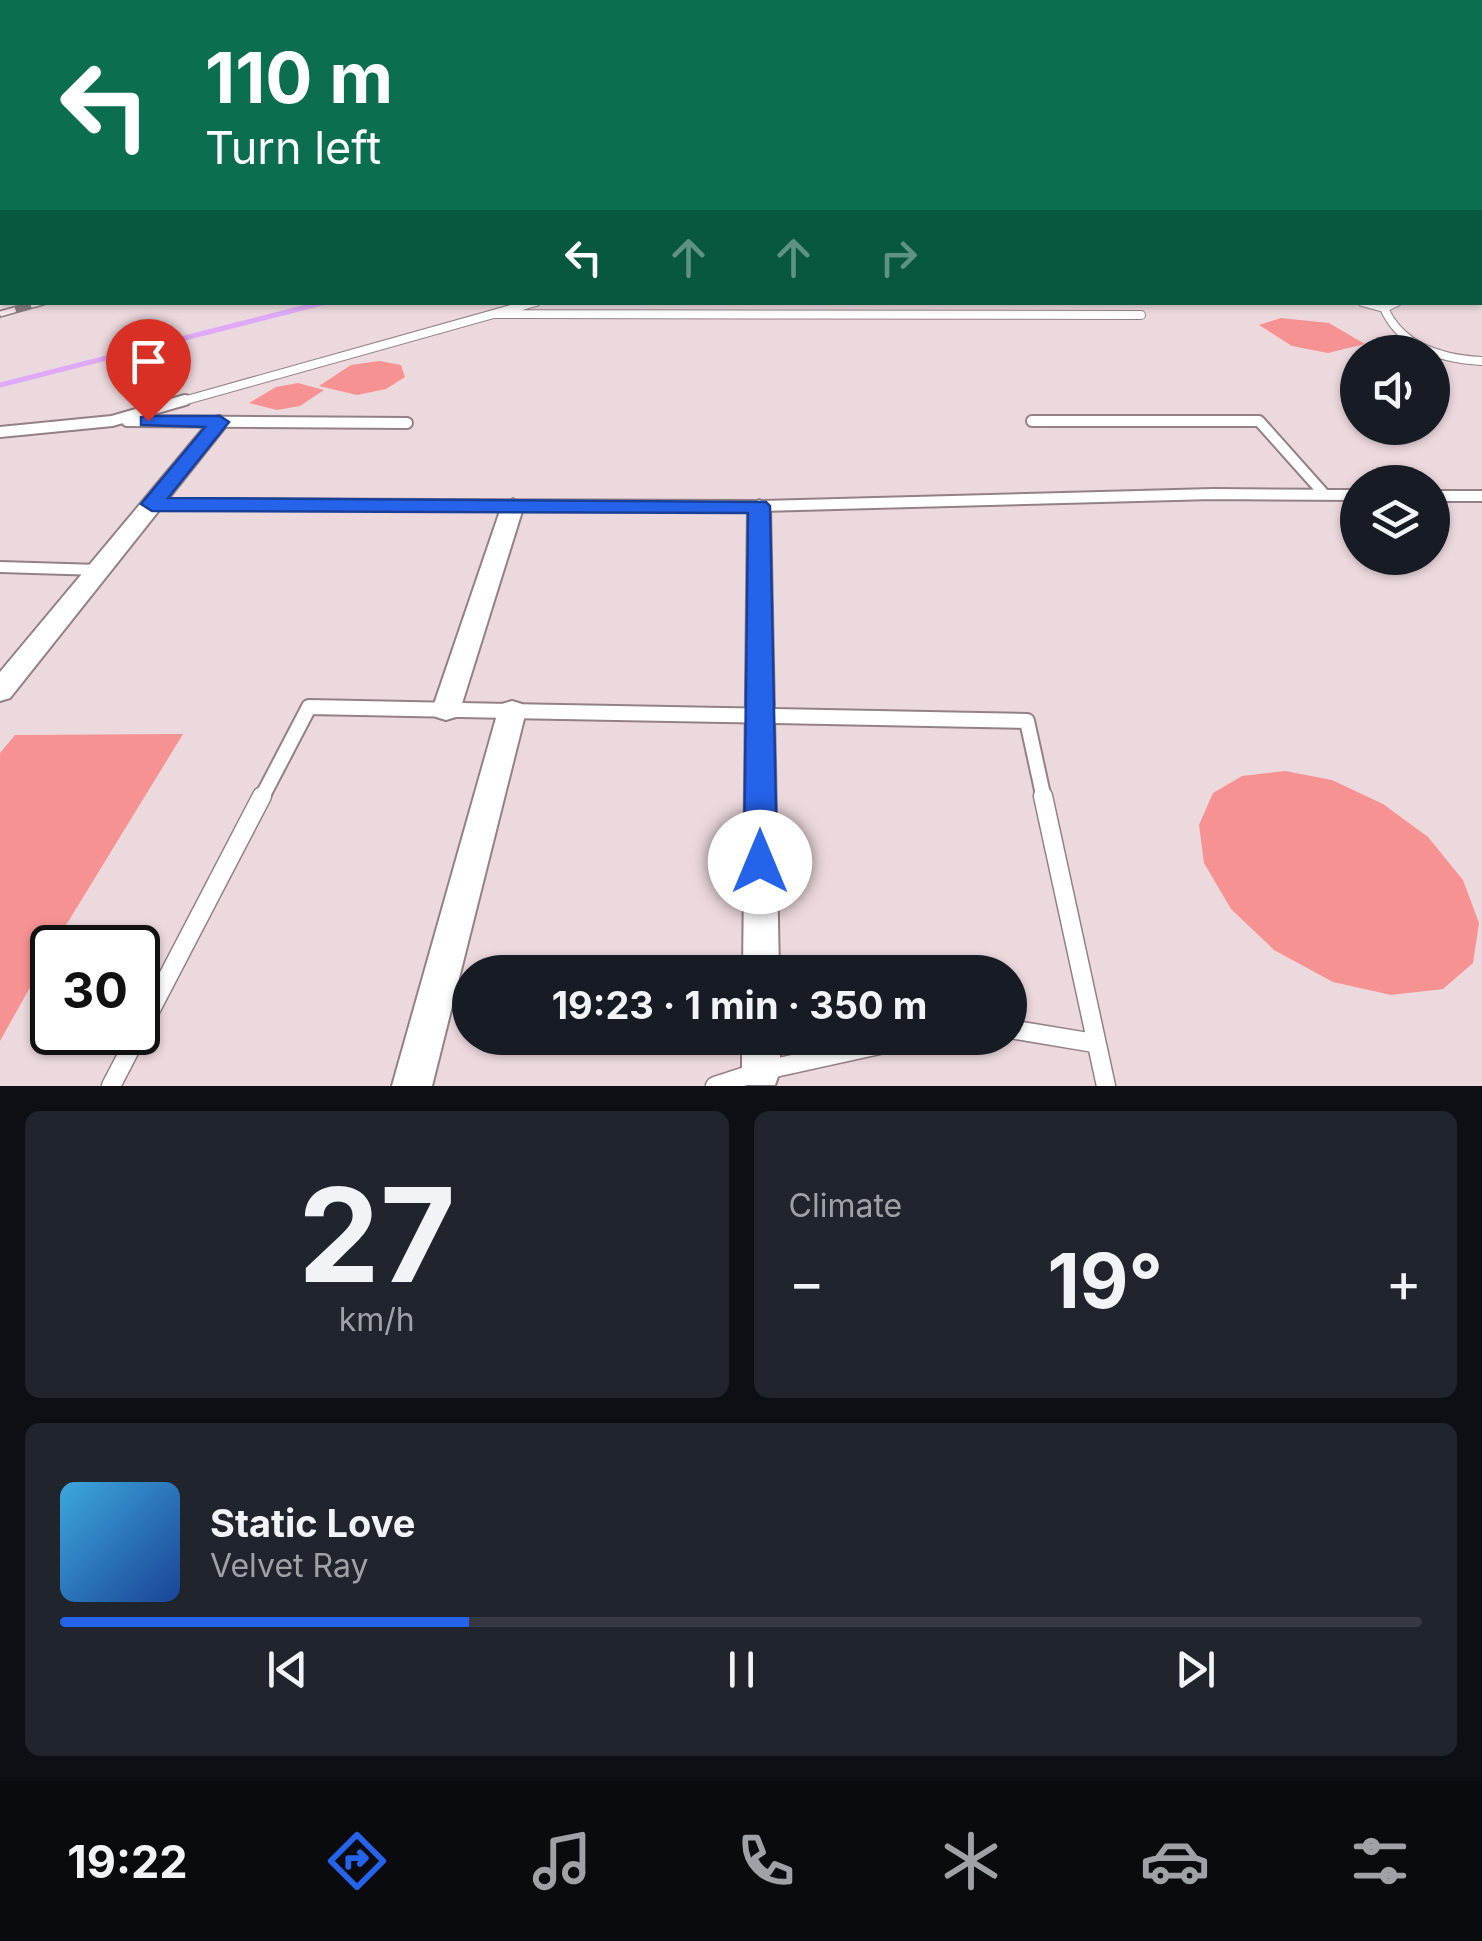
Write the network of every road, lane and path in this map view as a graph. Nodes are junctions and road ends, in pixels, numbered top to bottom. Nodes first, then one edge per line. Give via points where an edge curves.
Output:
1 (526, 305) edge
2 (809, 305) edge
3 (1373, 305) edge
4 (1390, 305) edge
5 (1384, 308) junction
6 (494, 314) junction
7 (810, 315) junction
8 (1141, 316) dead end
9 (1482, 361) edge
10 (112, 421) junction
11 (1032, 421) dead end
12 (220, 422) junction
13 (407, 423) dead end
14 (0, 432) edge
15 (1325, 494) junction
16 (1340, 494) edge
17 (1450, 496) edge
18 (1482, 496) edge
19 (152, 504) junction
20 (513, 506) junction
21 (759, 506) junction
22 (0, 567) edge
23 (98, 570) junction
24 (0, 691) edge
25 (446, 710) junction
26 (512, 711) junction
27 (760, 716) junction
28 (761, 955) edge
29 (1027, 1032) edge
30 (1094, 1043) junction
31 (760, 1055) edge
32 (111, 1086) edge
33 (412, 1086) edge
34 (715, 1086) edge
35 (1106, 1086) edge

1 - 6 lane
2 - 7 lane
3 - 5 lane
4 - 5 lane
5 - 9 lane via 1387,321 1424,348
6 - 7 lane
6 - 10 lane
7 - 8 lane
10 - 12 lane
10 - 14 lane
11 - 15 lane via 1259,421
12 - 13 lane
12 - 19 street
15 - 16 lane
15 - 21 lane
17 - 18 lane
19 - 20 lane
19 - 23 street
20 - 21 lane
20 - 25 street
21 - 27 street
22 - 23 lane
23 - 24 street
25 - 26 lane
25 - 32 lane via 309,707
26 - 27 lane
26 - 33 street
27 - 28 street
27 - 30 lane via 1028,722
29 - 30 lane
30 - 35 lane
31 - 34 lane

